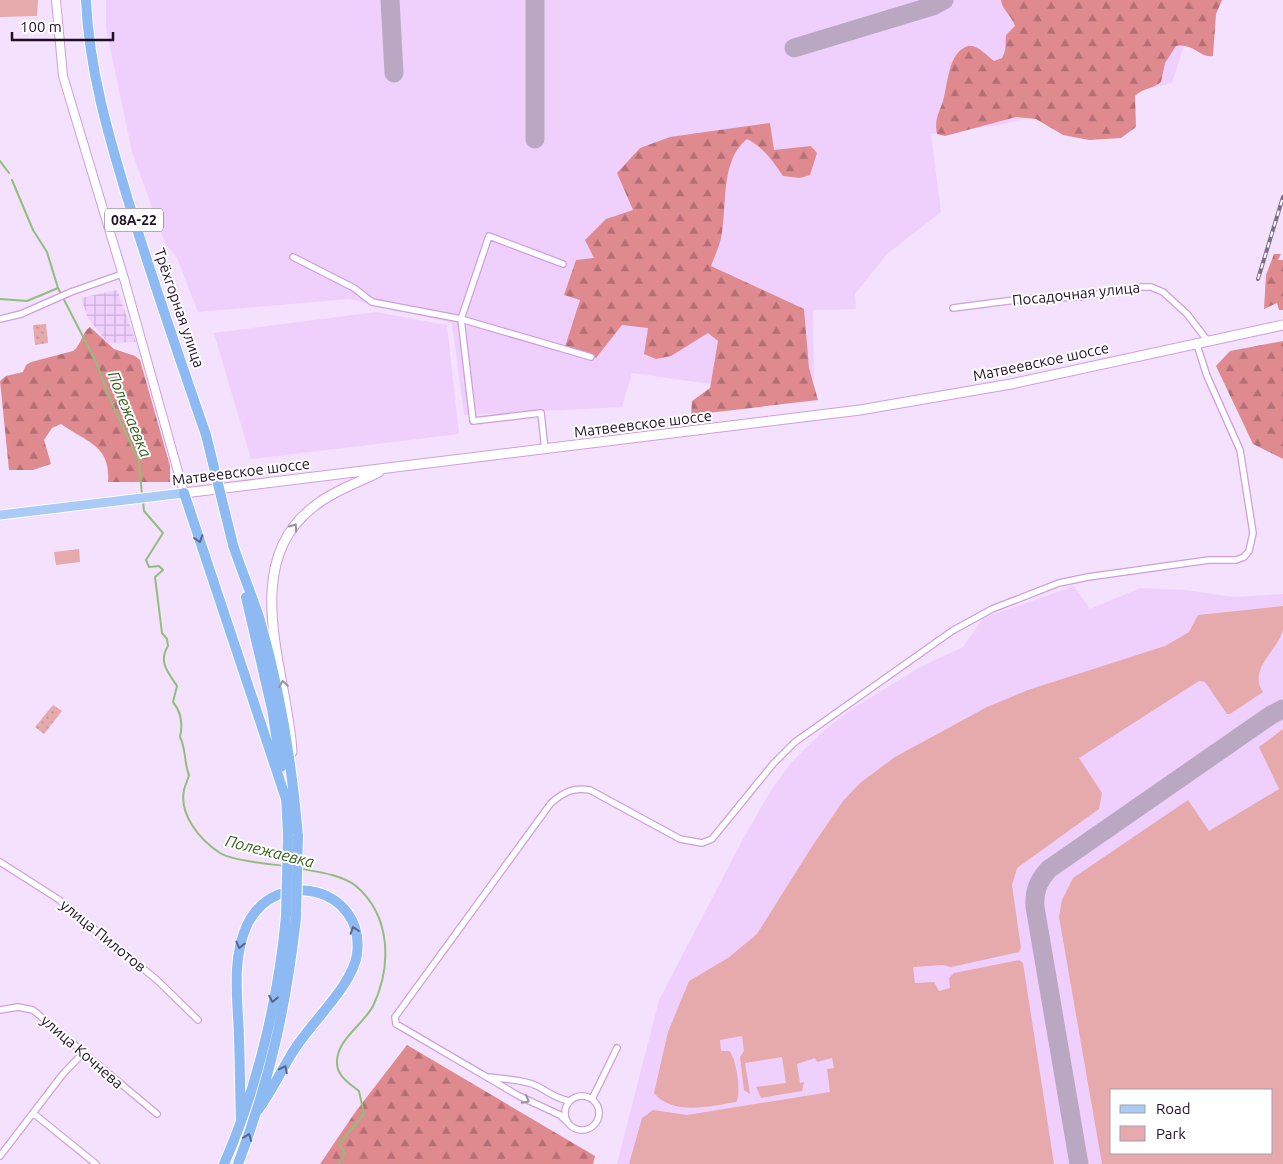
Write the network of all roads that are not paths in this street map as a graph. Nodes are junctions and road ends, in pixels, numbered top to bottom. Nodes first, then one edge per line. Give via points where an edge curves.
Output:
1 (56, 0) edge
2 (86, 0) edge
3 (292, 257) dead end
4 (563, 264) dead end
5 (122, 274) junction
6 (953, 308) dead end
7 (0, 319) edge
8 (461, 319) junction
9 (1283, 325) edge
10 (1207, 340) junction
11 (1196, 342) junction
12 (591, 357) dead end
13 (545, 450) junction
14 (386, 469) junction
15 (184, 493) junction
16 (0, 515) edge
17 (291, 802) junction
18 (0, 862) edge
19 (291, 917) junction
20 (0, 1010) edge
21 (198, 1020) dead end
22 (617, 1048) dead end
23 (84, 1052) junction
24 (485, 1077) junction
25 (592, 1099) junction
26 (570, 1100) junction
27 (258, 1110) junction
28 (33, 1113) junction
29 (157, 1114) dead end
30 (241, 1121) junction
31 (567, 1122) junction
32 (0, 1156) edge
33 (96, 1164) edge
34 (224, 1164) edge
35 (238, 1164) edge

1 - 5 street via 63,76
2 - 17 highway, Трёхгорная улица / 08А-22, bridge via 93,72 108,134 150,272 206,435 233,545 258,617 278,705
3 - 8 street via 354,288 372,302
4 - 8 street via 489,236
5 - 7 street via 21,314
5 - 15 street
6 - 10 street, Посадочная улица via 1081,297 1151,287 1163,292 1187,314
8 - 12 street
8 - 13 street via 473,421 541,413
9 - 10 main road, Матвеевское шоссе
10 - 11 main road, Матвеевское шоссе
11 - 13 main road, Матвеевское шоссе via 1011,384 923,400 808,418
11 - 24 street via 1207,376 1240,450 1253,533 1244,557 1174,564 1058,583 971,619 795,742 773,764 721,830 702,843 680,839 590,790 579,788 560,795 537,821 396,1017 396,1024
13 - 14 main road, Матвеевское шоссе
14 - 15 main road, Матвеевское шоссе
17 -> 14 main road via 291,739 271,599 275,564 290,532 313,506
15 - 16 main road, Матвеевское шоссе
15 -> 17 highway
17 - 19 highway, bridge
18 - 21 street, улица Пилотов via 58,899 157,980
19 - 27 highway via 285,1004
19 -> 30 highway
20 - 23 street, улица Кочнева via 18,1007 33,1010
22 - 25 street
23 - 28 street
23 - 29 street, улица Кочнева
24 - 26 street via 515,1079 537,1086 559,1100
24 -> 31 street
25 - 26 street via 580,1096
25 - 31 street via 599,1113 592,1127 576,1129
26 - 31 street via 565,1111
27 -> 30 highway via 298,1044 346,981 357,956 358,941 346,912 335,900 312,890 287,890 267,900 247,925 240,942 237,987
35 -> 27 highway
28 - 32 street
28 - 33 street
30 - 34 highway

